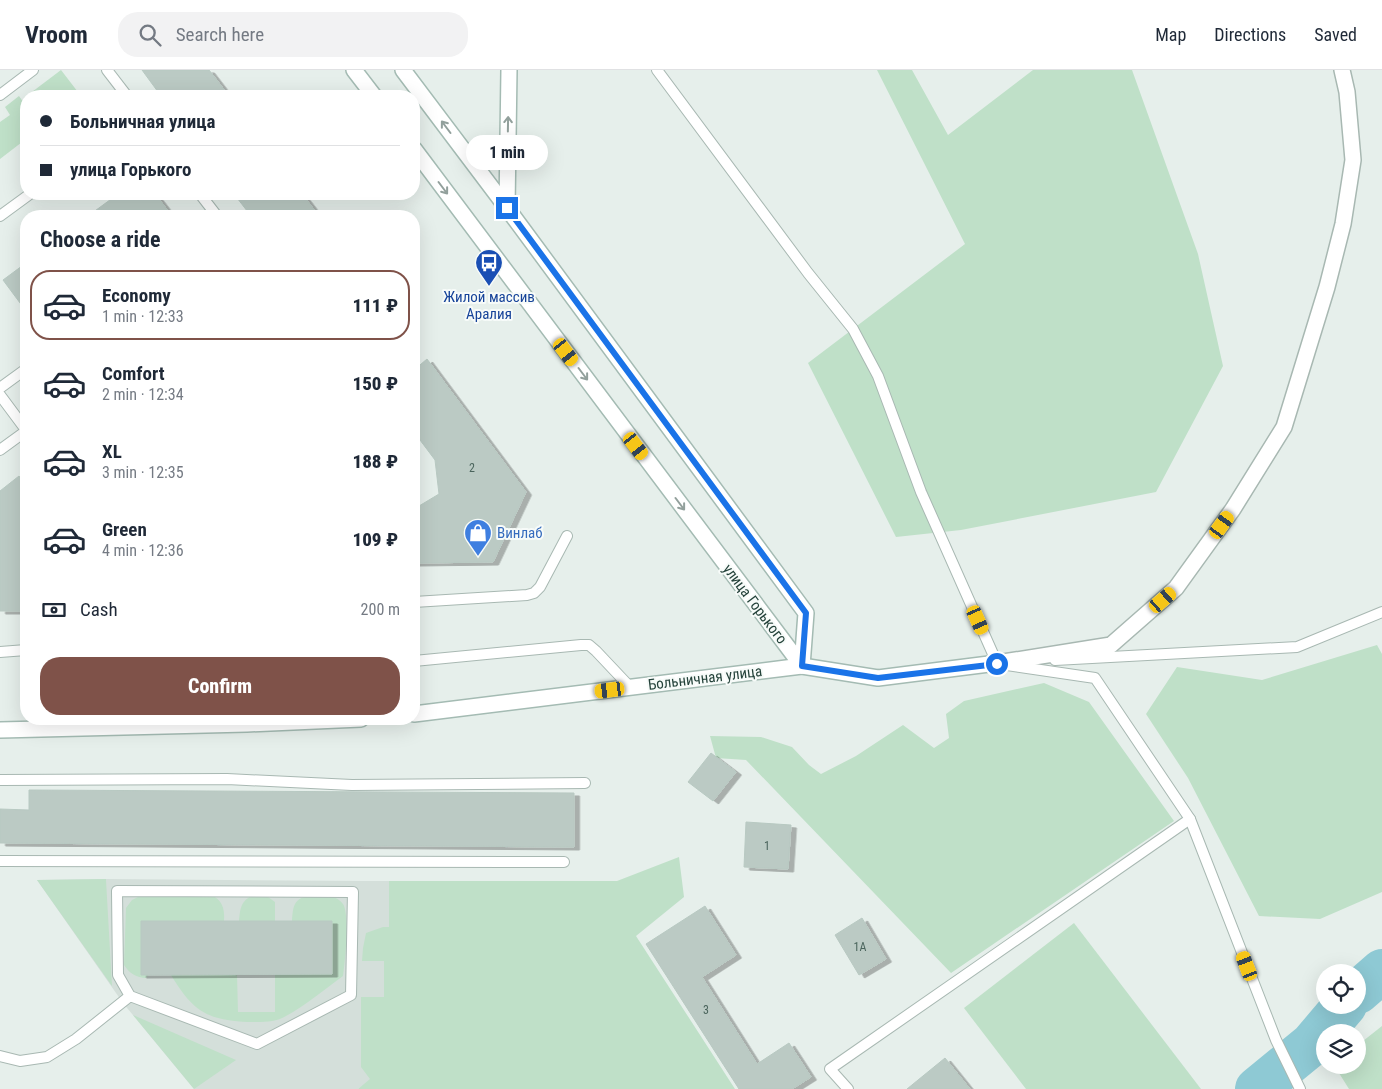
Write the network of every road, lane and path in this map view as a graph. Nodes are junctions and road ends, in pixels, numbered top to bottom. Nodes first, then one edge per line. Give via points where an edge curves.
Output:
1 (34, 70) edge
2 (107, 70) edge
3 (354, 70) edge
4 (403, 70) edge
5 (509, 70) edge
6 (657, 70) edge
7 (1342, 70) edge
8 (122, 90) edge
9 (369, 90) edge
10 (418, 90) edge
11 (420, 93) edge
12 (0, 95) edge
13 (420, 157) edge
14 (22, 200) edge
15 (205, 200) edge
16 (507, 208) junction
17 (212, 210) edge
18 (0, 216) edge
19 (20, 373) edge
20 (0, 388) edge
21 (0, 395) edge
22 (20, 422) edge
23 (20, 435) edge
24 (0, 450) edge
25 (567, 536) dead end
26 (420, 602) edge
27 (1382, 612) edge
28 (20, 650) edge
29 (0, 652) edge
30 (420, 660) edge
31 (997, 664) junction
32 (802, 666) junction
33 (630, 687) junction
34 (420, 713) edge
35 (131, 725) edge
36 (0, 730) edge
37 (0, 780) edge
38 (585, 783) dead end
39 (1190, 819) junction
40 (0, 862) edge
41 (564, 862) dead end
42 (130, 996) junction
43 (0, 1056) edge
44 (848, 1089) edge
45 (1300, 1089) edge

1 - 12 lane
2 - 8 lane
3 - 9 main road
10 -> 4 main road, улица Горького
16 -> 5 main road
6 - 31 lane via 853,330 878,376 921,492
7 - 31 main road, Больничная улица via 1348,92 1353,160 1343,224 1284,427 1233,509 1176,588 1111,645
16 -> 11 main road, улица Горького
13 -> 32 main road, улица Горького
14 - 18 lane
15 - 17 lane
16 - 32 main road, улица Горького via 806,613
19 - 20 lane
21 - 22 lane
23 - 24 lane
25 - 26 lane via 534,593
27 - 31 lane via 1297,647
28 - 29 lane
30 - 33 lane via 589,645
31 - 32 main road, Больничная улица via 878,678
31 - 39 lane via 1095,678
32 - 33 main road, Больничная улица
33 - 34 main road, Больничная улица
35 - 36 main road
37 - 38 lane via 227,780 352,785
39 - 44 lane via 830,1069
39 - 45 lane via 1276,1040
40 - 41 lane
42 - 42 lane via 118,975 117,891 353,892 351,994 257,1044
42 - 43 lane via 48,1057 20,1061

